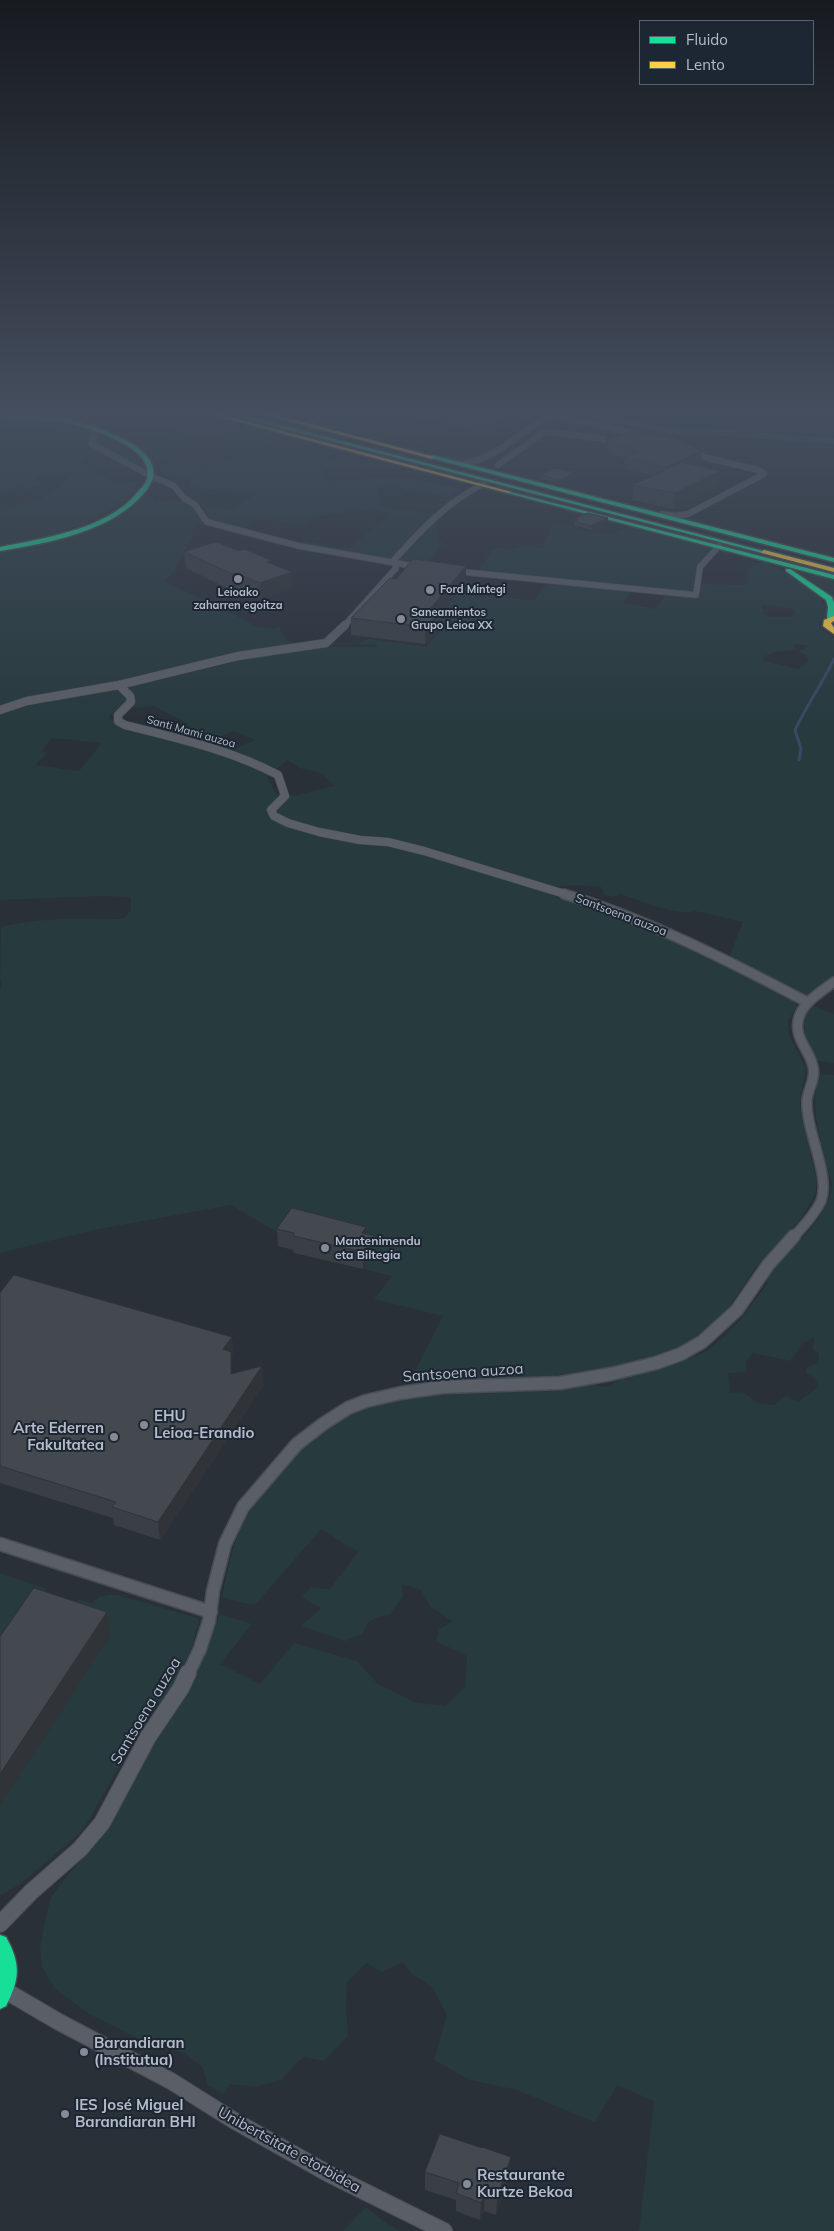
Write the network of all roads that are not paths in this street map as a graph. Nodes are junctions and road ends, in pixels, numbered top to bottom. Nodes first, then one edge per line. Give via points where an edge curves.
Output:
1 (97, 519) edge
2 (205, 519) edge
3 (431, 519) edge
4 (633, 519) edge
5 (637, 519) edge
6 (664, 519) edge
7 (675, 519) edge
8 (690, 519) edge
9 (698, 525) junction
10 (719, 546) junction
11 (0, 548) edge
12 (756, 556) junction
13 (834, 563) edge
14 (395, 564) junction
15 (427, 568) edge
16 (446, 570) edge
17 (834, 570) edge
18 (834, 576) edge
19 (832, 618) edge
20 (834, 632) edge
21 (119, 685) junction
22 (0, 710) edge
23 (424, 851) joint
24 (834, 982) edge
25 (807, 1002) junction
26 (0, 1544) edge
27 (211, 1612) junction
28 (0, 1924) edge
29 (0, 1943) edge
30 (3, 1995) edge
31 (444, 2231) edge

1 - 11 main road via 58,534
2 - 14 street via 299,546
3 - 14 street via 394,560
4 - 10 main road
5 - 17 main road
6 - 13 main road
7 - 9 main road
8 - 9 street
9 - 13 main road
10 - 12 main road
10 - 16 street via 700,567 696,595
12 - 18 main road
12 - 19 main road via 792,572 821,591 831,603
14 - 15 street
14 - 21 street via 396,568 326,643 252,653
19 - 20 main road via 827,626
21 - 22 street via 36,699
21 - 23 street, Santi Mami auzoa via 130,696 131,702 118,715 118,721 125,725 223,752 278,775 285,796 271,810 274,816 319,832
23 - 25 street, Santsoena auzoa via 588,901 711,952
24 - 25 street
25 - 27 street, Santsoena auzoa via 800,1013 798,1031 813,1065 807,1100 824,1186 821,1201 768,1265 737,1310 702,1342 681,1354 638,1368 560,1383 401,1393 348,1408 297,1444 243,1507 225,1544
26 - 27 street
27 - 28 street, Santsoena auzoa via 200,1649 181,1688 148,1737 102,1823 80,1849
29 - 30 main road via 7,1952 10,1965 10,1978
30 - 31 street, Unibertsitate etorbidea via 171,2081 329,2174

